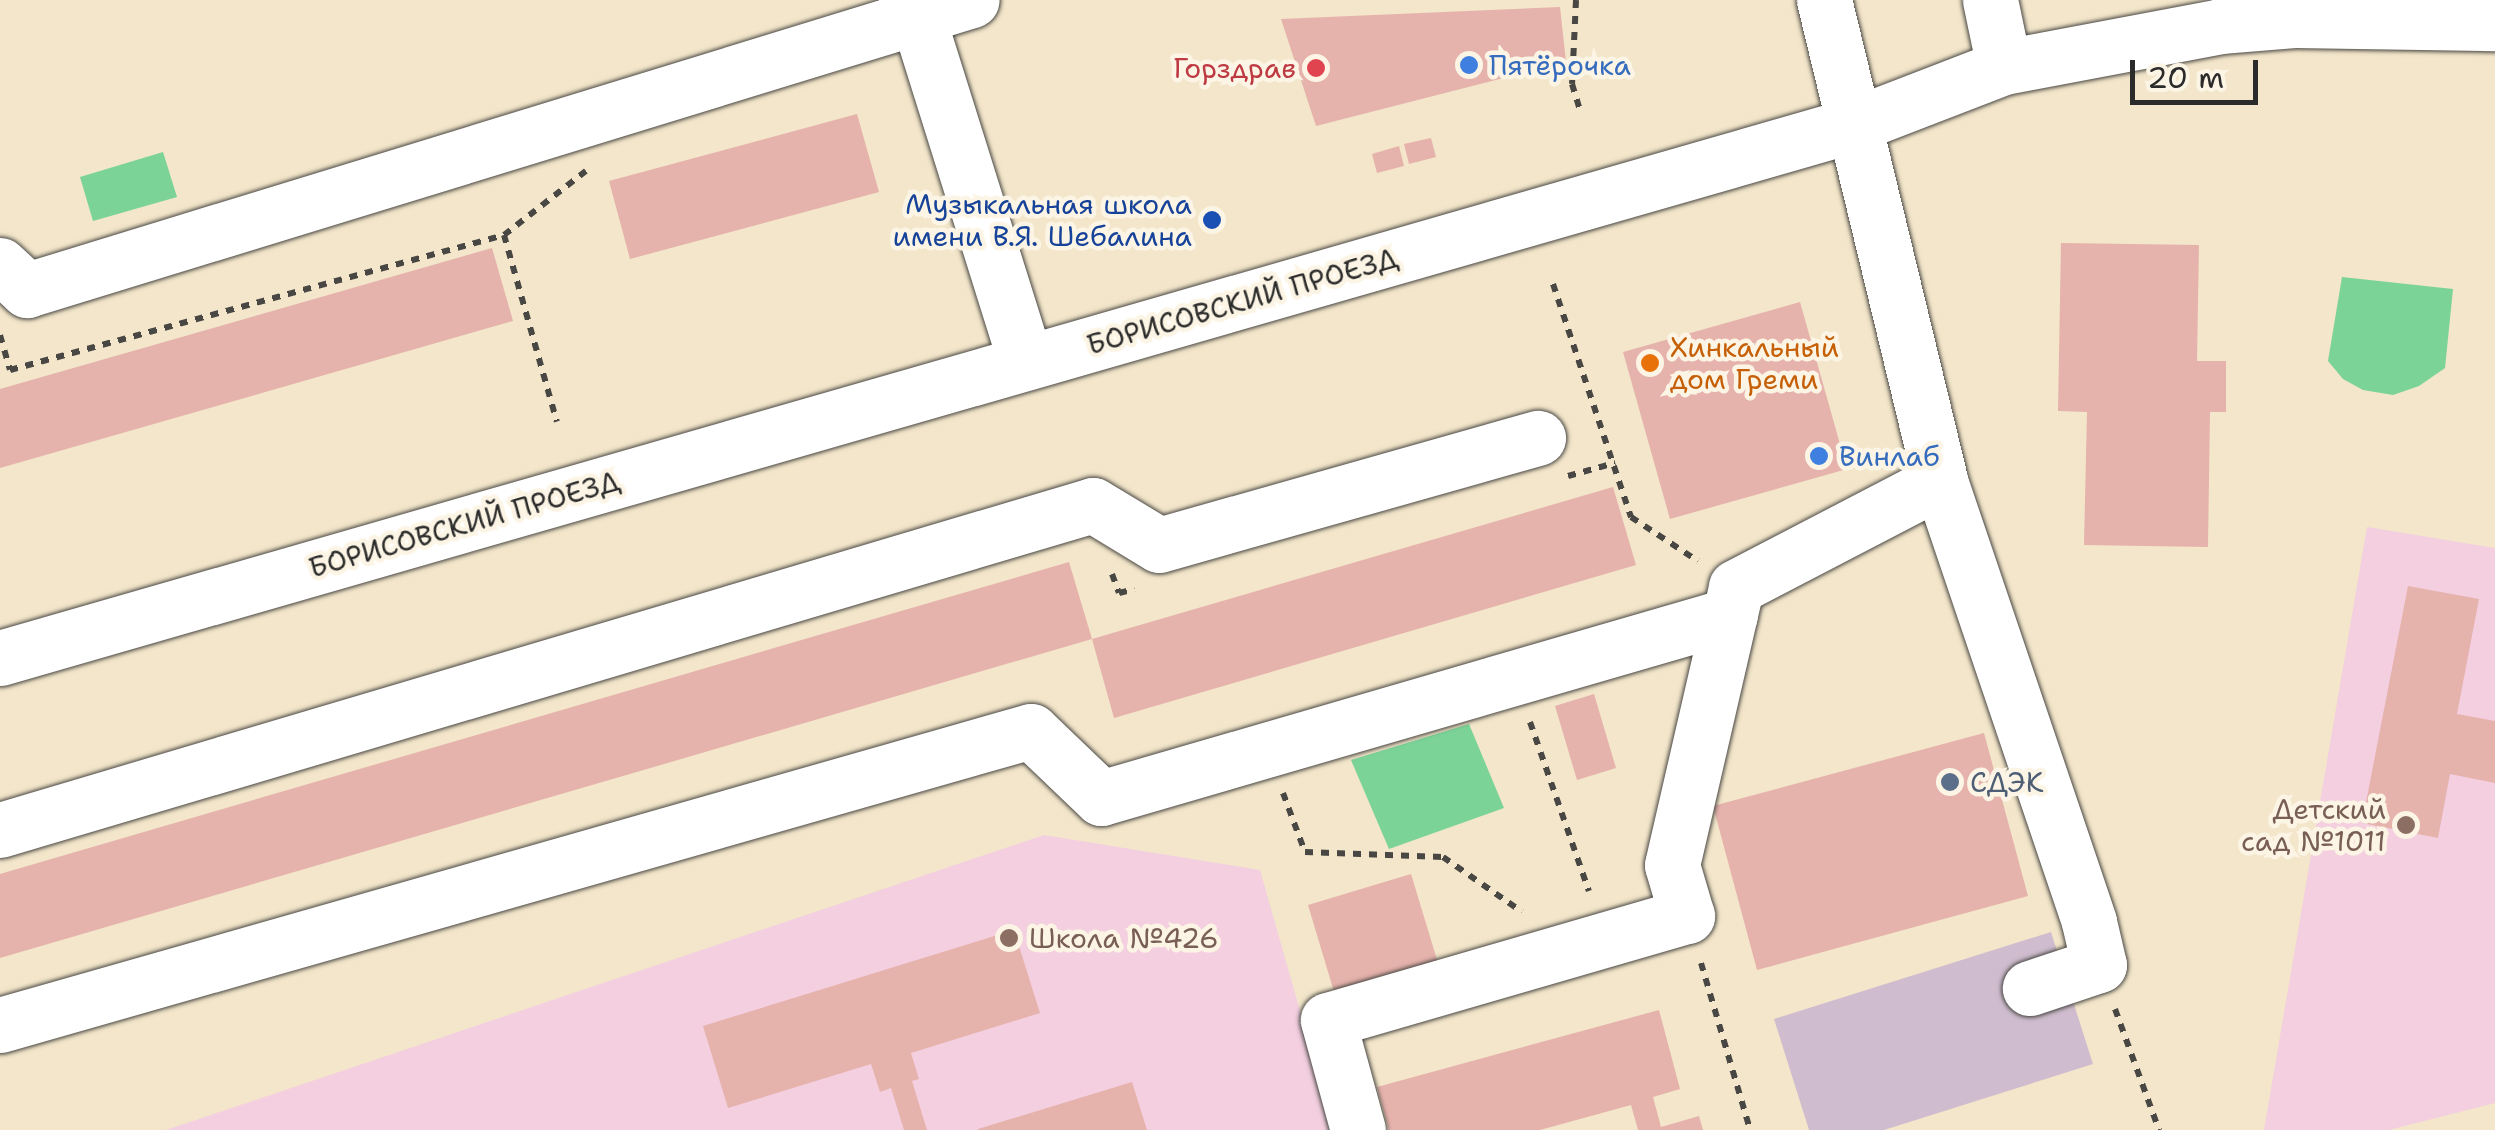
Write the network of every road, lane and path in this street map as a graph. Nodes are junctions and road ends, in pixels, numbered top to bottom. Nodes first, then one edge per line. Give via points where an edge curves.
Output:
1 (972, 0) edge
2 (1576, 0) edge
3 (1824, 0) edge
4 (1990, 0) edge
5 (911, 7) edge
6 (2495, 23) edge
7 (2004, 67) junction
8 (1581, 114) dead end
9 (1856, 124) junction
10 (0, 266) edge
11 (1553, 284) dead end
12 (0, 335) edge
13 (1026, 362) junction
14 (557, 422) dead end
15 (1538, 438) dead end
16 (1940, 481) junction
17 (1733, 601) junction
18 (0, 658) edge
19 (1518, 677) junction
20 (1267, 750) junction
21 (0, 830) edge
22 (1672, 865) junction
23 (1589, 891) junction
24 (1572, 896) dead end
25 (1537, 907) dead end
26 (1687, 916) junction
27 (2099, 966) junction
28 (2030, 988) dead end
29 (0, 1025) edge
30 (1358, 1130) edge
31 (1750, 1130) edge
32 (2158, 1130) edge

1 - 5 street
2 - 8 path via 1572,84
3 - 9 street
4 - 7 street
5 - 10 street via 27,290
5 - 13 street
6 - 7 street, БОРИСОВСКИЙ ПРОЕЗД via 2294,20 2220,26
7 - 9 street, БОРИСОВСКИЙ ПРОЕЗД
9 - 13 street, БОРИСОВСКИЙ ПРОЕЗД
9 - 16 street
11 - 17 path via 1631,518
12 - 14 path via 10,370 504,235
13 - 18 street, БОРИСОВСКИЙ ПРОЕЗД
15 - 21 street via 1159,545 1093,505
16 - 17 street
16 - 27 street
17 - 19 street
17 - 22 street
19 - 20 street
19 - 23 path via 1544,772
20 - 25 path via 1305,852 1442,857 1520,913
20 - 29 street via 1101,798 1032,731
22 - 23 path
22 - 26 street
23 - 24 path
26 - 30 street via 1328,1020
26 - 31 path
27 - 28 street
27 - 32 path

